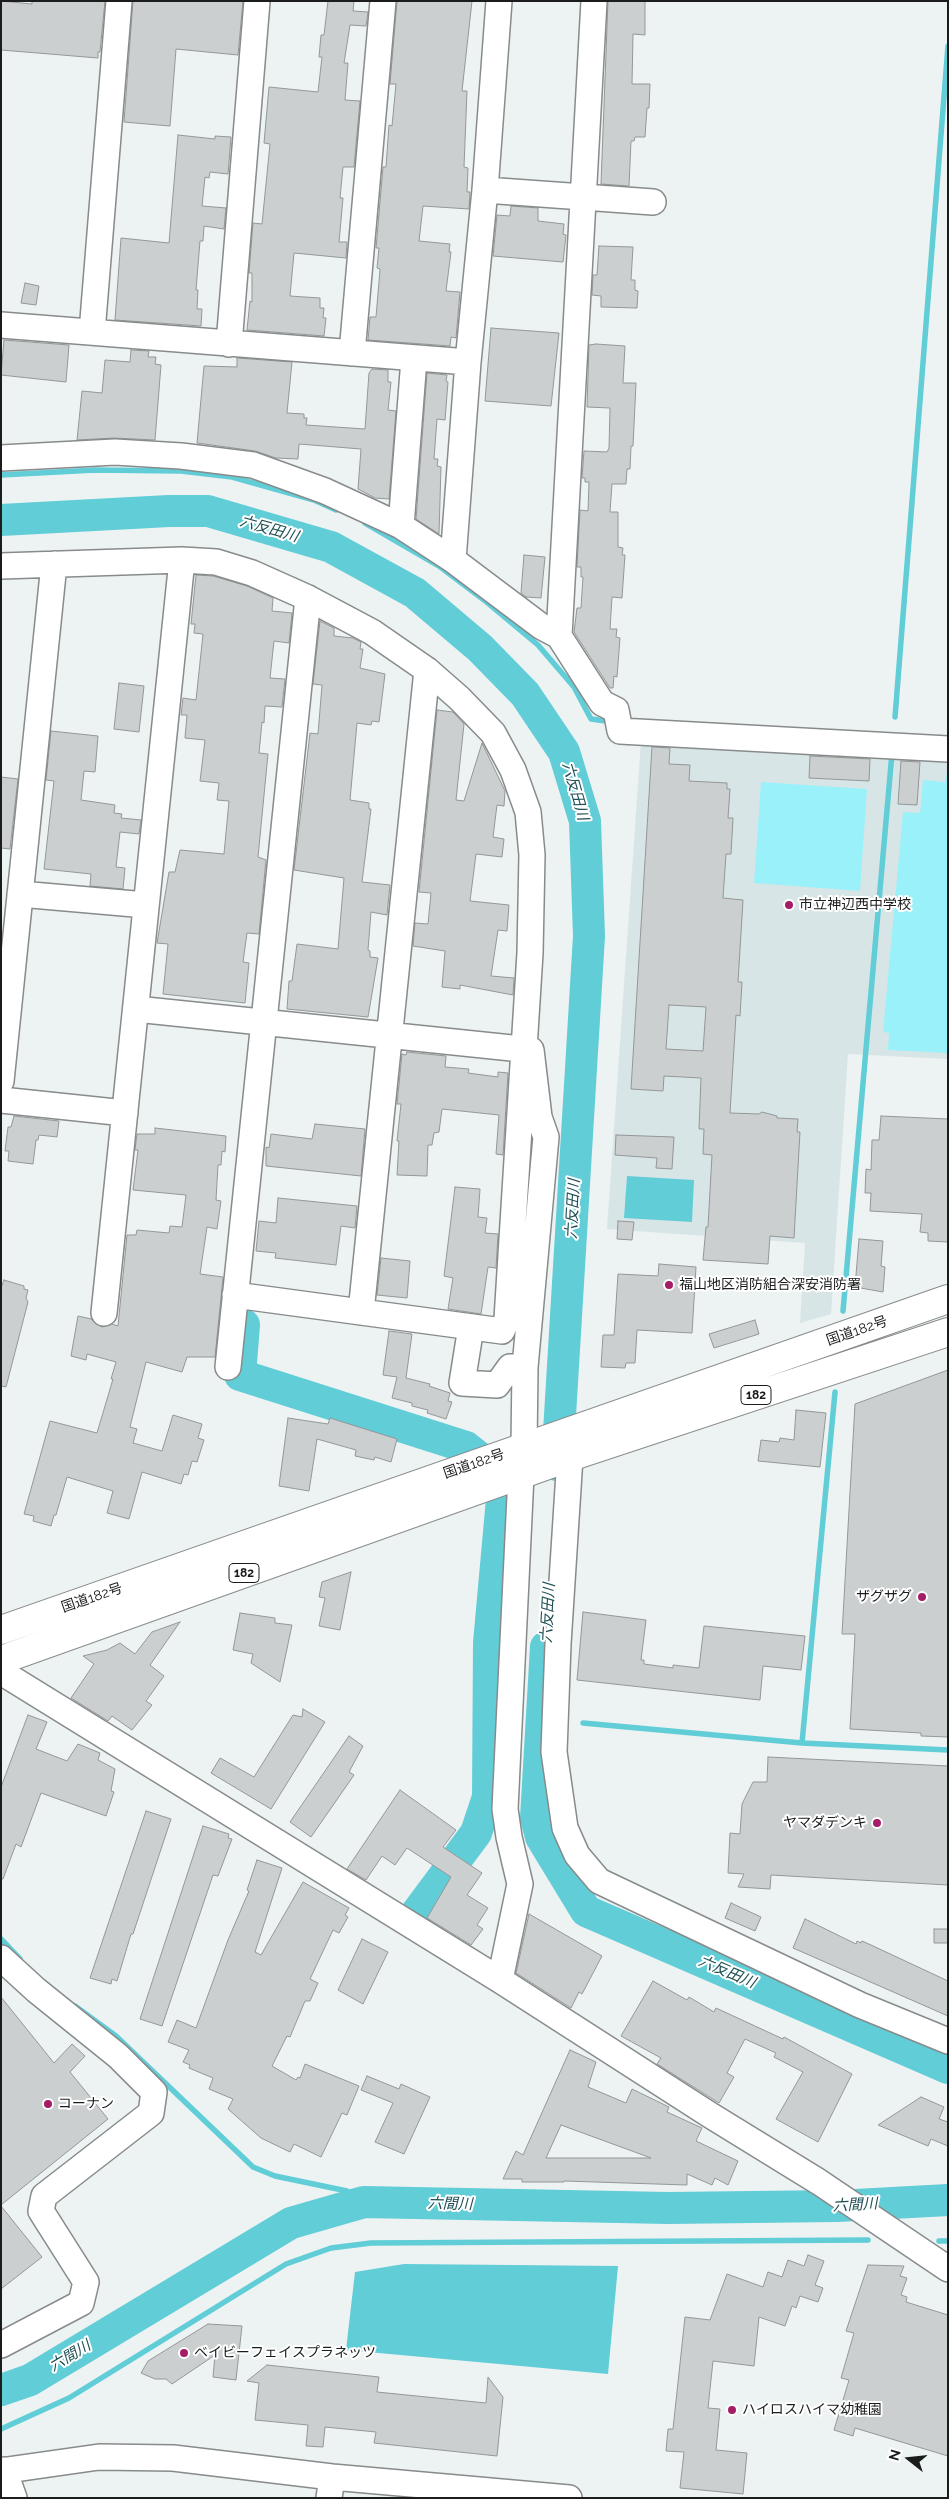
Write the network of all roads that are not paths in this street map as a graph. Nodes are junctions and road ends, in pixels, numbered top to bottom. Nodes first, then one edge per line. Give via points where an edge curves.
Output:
1 (120, 1) edge
2 (257, 1) edge
3 (383, 1) edge
4 (499, 1) edge
5 (594, 1) edge
6 (485, 190) junction
7 (584, 197) junction
8 (653, 202) dead end
9 (1, 324) edge
10 (92, 332) junction
11 (229, 344) junction
12 (352, 353) junction
13 (414, 359) junction
14 (468, 362) junction
15 (1, 458) edge
16 (401, 526) junction
17 (182, 560) junction
18 (453, 560) junction
19 (54, 564) junction
20 (1, 566) edge
21 (308, 598) junction
22 (559, 636) junction
23 (427, 670) junction
24 (948, 749) edge
25 (20, 894) junction
26 (146, 905) junction
27 (6, 995) edge
28 (136, 1009) junction
29 (264, 1022) junction
30 (390, 1035) junction
31 (524, 1049) junction
32 (1, 1081) edge
33 (1, 1100) edge
34 (125, 1113) junction
35 (243, 1296) junction
36 (948, 1299) edge
37 (362, 1312) junction
38 (104, 1313) dead end
39 (472, 1327) junction
40 (948, 1332) edge
41 (228, 1367) dead end
42 (525, 1367) junction
43 (568, 1449) junction
44 (523, 1461) junction
45 (1, 1630) edge
46 (1, 1660) edge
47 (1, 1672) edge
48 (1, 1958) edge
49 (500, 1980) junction
50 (948, 2041) edge
51 (948, 2269) edge
52 (1, 2345) edge
53 (2, 2470) edge
54 (330, 2487) edge
55 (503, 2494) edge
56 (14, 2498) edge
57 (570, 2498) edge

1 - 10 street
2 - 11 street
3 - 12 street
4 - 6 street
5 - 7 street
6 - 7 street
6 - 14 street
7 - 8 street
7 - 22 street
9 - 10 street
10 - 11 street
11 - 12 street
12 - 13 street
13 - 14 street
13 - 16 street
14 - 18 street
15 - 16 street via 115,452 253,465 325,491
16 - 18 street
17 - 19 street
17 - 21 street via 216,562 252,573
17 - 26 street
18 - 22 street via 542,627
19 - 20 street
19 - 25 street
21 - 23 street via 372,632
21 - 29 street
22 - 24 street via 602,703 616,710 620,731
23 - 30 street
23 - 31 street via 493,733 513,770 528,812 532,854 531,933
25 - 26 street
25 - 27 street
26 - 28 street
27 - 32 street
28 - 29 street
28 - 34 street
29 - 30 street
29 - 35 street
30 - 31 street
30 - 37 street
31 - 39 street via 507,1319 502,1331
31 - 42 street via 531,1050 539,1117 546,1137
33 - 34 street
34 - 38 street
35 - 37 street
35 - 41 street
36 - 43 highway, 国道182号 / 182
37 - 39 street
39 - 42 street via 462,1383 497,1385 510,1367
40 - 43 highway, 国道182号 / 182
42 - 44 street
43 - 44 highway, 国道182号 / 182
43 - 50 street via 554,1752 565,1828 577,1856 599,1882 860,2005
44 - 45 highway, 国道182号 / 182 via 467,1467
44 - 46 highway, 国道182号 / 182 via 486,1487
44 - 49 street via 505,1809 520,1884
47 - 49 street
48 - 52 street via 118,2056 154,2092 151,2113 44,2196 41,2211 86,2282 81,2303
49 - 51 street via 819,2182
53 - 54 street via 99,2457 173,2458
53 - 56 street
54 - 55 street
55 - 57 street

